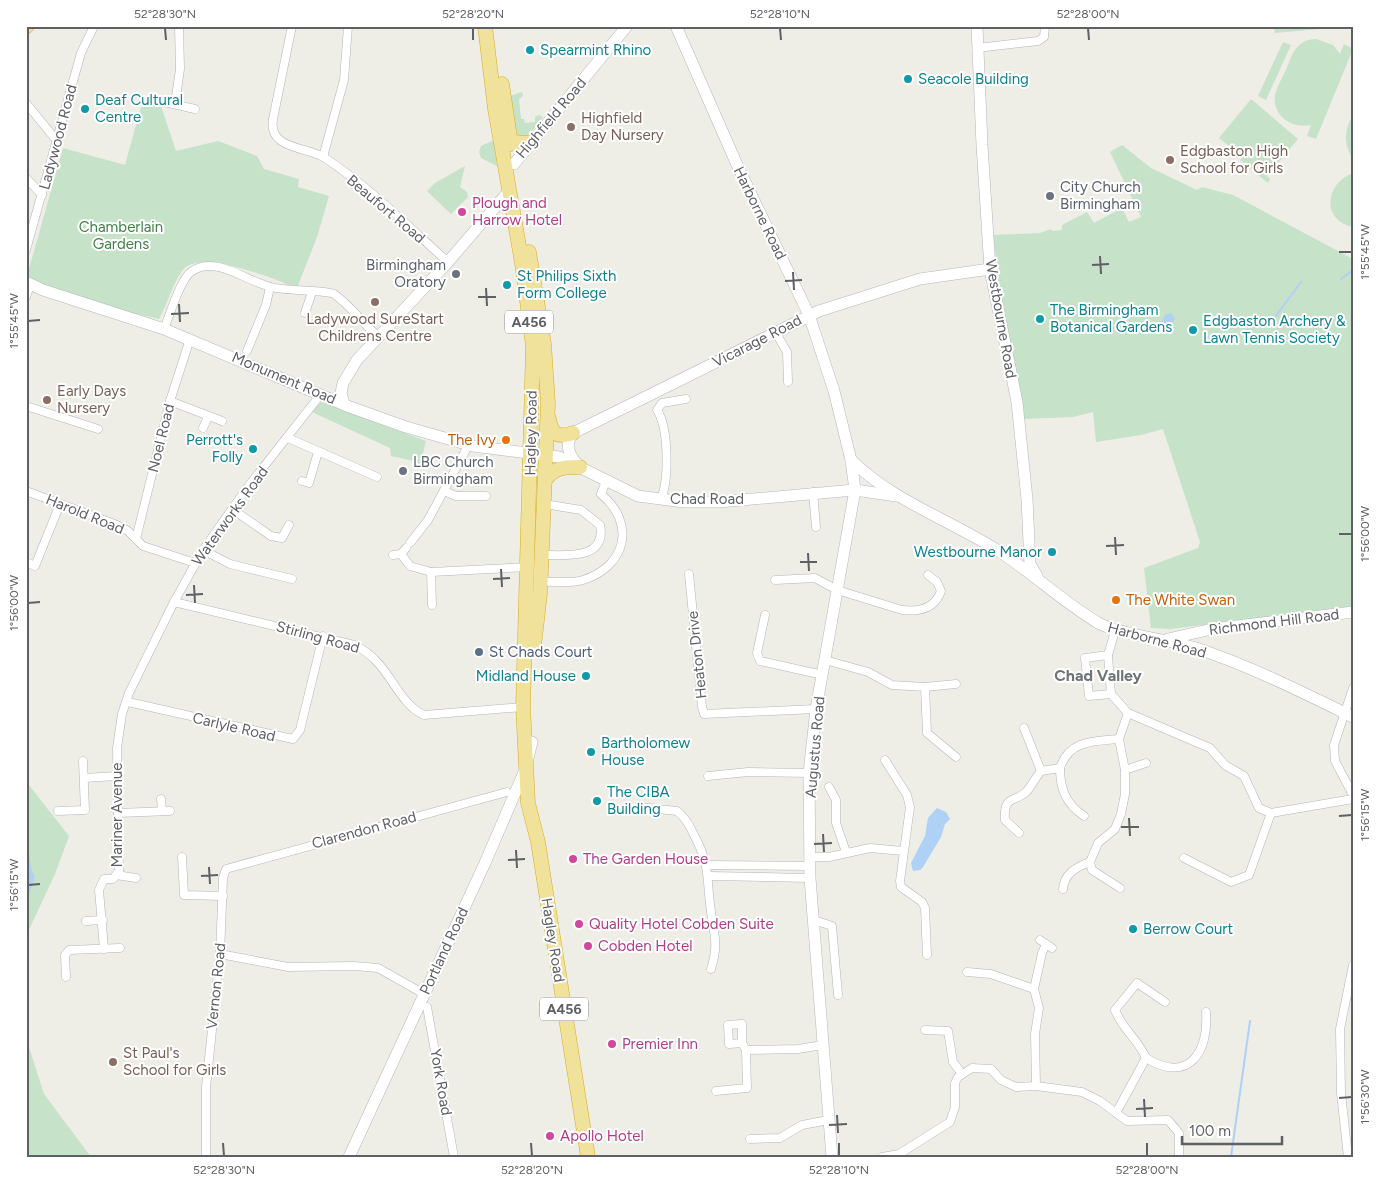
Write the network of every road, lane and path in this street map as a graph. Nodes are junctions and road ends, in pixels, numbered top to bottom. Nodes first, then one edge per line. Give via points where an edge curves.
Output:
1 (94, 26) edge
2 (179, 26) edge
3 (292, 26) edge
4 (348, 26) edge
5 (485, 26) edge
6 (493, 26) edge
7 (627, 26) edge
8 (676, 26) edge
9 (977, 26) edge
10 (1045, 26) edge
11 (977, 48) junction
12 (164, 102) dead end
13 (26, 103) edge
14 (175, 104) junction
15 (195, 109) dead end
16 (57, 141) junction
17 (511, 142) junction
18 (530, 143) junction
19 (323, 157) junction
20 (514, 164) junction
21 (26, 178) edge
22 (513, 188) junction
23 (42, 195) junction
24 (26, 250) edge
25 (448, 262) junction
26 (990, 269) junction
27 (28, 284) edge
28 (270, 287) junction
29 (312, 292) junction
30 (26, 297) edge
31 (305, 313) dead end
32 (809, 315) junction
33 (164, 329) junction
34 (776, 333) junction
35 (378, 337) junction
36 (190, 339) junction
37 (538, 345) junction
38 (247, 351) dead end
39 (788, 382) dead end
40 (343, 383) junction
41 (321, 394) junction
42 (547, 394) junction
43 (652, 395) junction
44 (686, 399) dead end
45 (170, 401) junction
46 (344, 404) junction
47 (26, 406) edge
48 (657, 410) junction
49 (547, 414) junction
50 (208, 417) junction
51 (222, 421) dead end
52 (203, 428) dead end
53 (98, 429) dead end
54 (573, 433) junction
55 (288, 438) junction
56 (469, 444) junction
57 (318, 452) junction
58 (530, 454) junction
59 (547, 454) junction
60 (851, 460) junction
61 (580, 467) junction
62 (377, 477) dead end
63 (545, 480) junction
64 (302, 481) dead end
65 (606, 481) junction
66 (26, 491) edge
67 (444, 491) junction
68 (813, 492) junction
69 (852, 495) junction
70 (486, 496) dead end
71 (896, 496) junction
72 (661, 500) junction
73 (60, 504) junction
74 (544, 504) junction
75 (232, 509) junction
76 (289, 525) dead end
77 (816, 527) dead end
78 (136, 539) junction
79 (203, 550) junction
80 (542, 555) junction
81 (26, 562) edge
82 (195, 563) junction
83 (528, 566) junction
84 (1026, 566) junction
85 (431, 572) junction
86 (689, 574) dead end
87 (928, 575) dead end
88 (292, 579) dead end
89 (775, 580) dead end
90 (541, 582) junction
91 (837, 590) junction
92 (174, 602) junction
93 (432, 605) dead end
94 (1353, 612) edge
95 (765, 615) dead end
96 (1114, 631) junction
97 (324, 636) junction
98 (1166, 640) junction
99 (1108, 655) junction
100 (825, 660) junction
101 (823, 676) junction
102 (956, 684) dead end
103 (925, 687) junction
104 (1353, 688) edge
105 (1111, 694) junction
106 (128, 702) junction
107 (523, 707) junction
108 (816, 709) junction
109 (1128, 713) junction
110 (1349, 715) edge
111 (1024, 728) dead end
112 (1119, 740) junction
113 (532, 742) junction
114 (956, 757) dead end
115 (886, 760) dead end
116 (83, 761) dead end
117 (1146, 763) dead end
118 (1060, 768) junction
119 (525, 770) junction
120 (1040, 770) junction
121 (1125, 770) junction
122 (809, 773) junction
123 (117, 776) junction
124 (708, 776) dead end
125 (84, 778) junction
126 (829, 787) dead end
127 (507, 792) dead end
128 (1353, 795) edge
129 (161, 799) dead end
130 (1353, 799) edge
131 (640, 807) dead end
132 (58, 811) dead end
133 (162, 811) junction
134 (170, 811) dead end
135 (118, 813) junction
136 (1271, 813) junction
137 (1084, 816) dead end
138 (1020, 833) dead end
139 (538, 842) junction
140 (903, 851) junction
141 (846, 852) junction
142 (182, 858) dead end
143 (1184, 858) dead end
144 (1090, 862) junction
145 (707, 865) junction
146 (810, 867) junction
147 (224, 874) joint
148 (116, 875) junction
149 (709, 876) junction
150 (136, 878) dead end
151 (1120, 888) dead end
152 (1064, 889) dead end
153 (223, 896) junction
154 (102, 920) junction
155 (814, 920) junction
156 (86, 922) dead end
157 (1046, 944) dead end
158 (120, 948) dead end
159 (104, 949) junction
160 (220, 954) junction
161 (927, 954) dead end
162 (1353, 965) edge
163 (711, 969) dead end
164 (967, 972) dead end
165 (66, 977) dead end
166 (1034, 989) junction
167 (424, 994) junction
168 (838, 995) dead end
169 (1165, 1002) dead end
170 (427, 1007) dead end
171 (1206, 1012) dead end
172 (925, 1030) dead end
173 (823, 1045) junction
174 (1146, 1058) junction
175 (962, 1074) junction
176 (1036, 1086) junction
177 (716, 1091) dead end
178 (1116, 1113) junction
179 (830, 1120) junction
180 (750, 1139) dead end
181 (206, 1157) edge
182 (350, 1157) edge
183 (454, 1157) edge
184 (588, 1157) edge
185 (832, 1157) edge
186 (882, 1157) edge
187 (1179, 1157) edge
188 (1348, 1157) edge

1 - 16 street, Ladywood Road via 81,53
2 - 14 street via 180,69
3 - 19 street, Beaufort Road via 272,130 282,142
4 - 19 street via 344,80
5 - 22 highway, Hagley Road / A456
6 - 17 highway, Hagley Road / A456
7 - 18 main road, Highfield Road
8 - 32 main road, Harborne Road via 738,167
9 - 11 main road, Westbourne Road
10 - 11 street via 1044,36 1038,41
11 - 26 main road, Westbourne Road
12 - 14 street
13 - 16 street
14 - 15 street
16 - 23 street, Ladywood Road
17 - 18 highway
17 - 20 highway, Hagley Road / A456
18 - 20 main road, Highfield Road
19 - 25 street, Beaufort Road via 382,203
20 - 22 highway, Hagley Road / A456
21 - 23 street
22 - 25 main road
22 - 37 highway, Hagley Road / A456
23 - 24 street, Ladywood Road
25 - 35 main road
26 - 32 main road, Vicarage Road via 920,279
26 - 84 main road, Westbourne Road via 1017,402 1027,494
27 - 30 street
27 - 33 main road, Monument Road
28 - 29 street
28 - 33 street via 225,268 197,268 186,277
28 - 38 street
29 - 31 street
29 - 35 street via 333,293
32 - 34 main road, Vicarage Road
32 - 60 main road, Harborne Road via 834,391
33 - 36 main road, Monument Road
34 - 39 street via 787,352
34 - 43 main road, Vicarage Road
35 - 40 main road via 357,360
36 - 41 main road, Monument Road
36 - 45 street, Noel Road
37 - 42 highway, Hagley Road / A456
37 - 58 highway, Hagley Road / A456
40 - 41 main road
40 - 46 main road
41 - 46 main road, Monument Road
41 - 55 street, Waterworks Road
42 - 49 highway, Hagley Road / A456
42 - 58 highway via 540,407 538,435
43 - 48 street
43 - 54 main road, Vicarage Road
44 - 48 street via 662,403
45 - 50 street
45 - 78 street, Noel Road
46 - 56 main road, Monument Road via 406,427
47 - 53 street
48 - 72 street via 663,419 667,477
49 - 54 highway via 552,431 557,435
49 - 59 highway, Hagley Road / A456
50 - 51 street
50 - 52 street
54 - 61 main road via 568,450
55 - 57 street
55 - 75 street, Waterworks Road
56 - 58 main road, Monument Road
56 - 67 street
57 - 62 street
57 - 64 street via 309,483
58 - 59 main road, Monument Road
58 - 83 highway, Hagley Road / A456
59 - 61 main road, Chad Road
59 - 63 highway, Hagley Road / A456
60 - 69 main road, Harborne Road
60 - 71 main road, Harborne Road via 868,477
61 - 63 highway via 562,467 552,471
61 - 65 main road, Chad Road
63 - 74 highway, Hagley Road / A456
65 - 72 main road, Chad Road via 638,496
65 - 90 street via 601,494 620,517 624,532 617,555 610,564 583,580
66 - 73 street, Harold Road
67 - 70 street via 456,496
67 - 85 street via 422,530 402,550 410,566
68 - 69 main road, Chad Road
68 - 72 main road, Chad Road via 719,502
68 - 77 street
69 - 71 main road, Harborne Road via 882,493
69 - 91 main road, Augustus Road
71 - 84 main road, Harborne Road
73 - 78 street, Harold Road via 117,525
73 - 81 street via 35,566
74 - 80 highway, Hagley Road / A456
74 - 80 street via 581,510 600,525 602,534 600,544 594,550
75 - 76 street via 271,536 282,538
75 - 79 street, Waterworks Road
78 - 82 street, Harold Road via 142,546
79 - 82 street, Waterworks Road
79 - 88 street via 230,564
80 - 83 highway via 536,556
80 - 90 highway, Hagley Road / A456
82 - 92 street, Waterworks Road
83 - 85 street
83 - 107 highway, Hagley Road / A456
84 - 96 main road, Harborne Road via 1085,615
85 - 93 street
86 - 108 street, Heaton Drive via 704,714
87 - 91 street via 937,582 941,591 938,600 921,610 902,610
89 - 91 street via 816,578
90 - 113 highway, Hagley Road / A456 via 532,664
91 - 100 main road, Augustus Road
92 - 97 street, Stirling Road
92 - 106 street, Waterworks Road via 129,693
94 - 98 main road, Richmond Hill Road via 1212,629
95 - 101 street via 757,653 760,661
96 - 98 main road, Harborne Road
96 - 99 street
97 - 106 street, Carlyle Road via 300,730 293,739
97 - 107 street, Stirling Road via 368,651 379,661 411,706 424,715
98 - 110 main road, Harborne Road via 1265,676
99 - 105 street
99 - 105 street via 1085,658 1089,696
100 - 101 main road, Augustus Road
100 - 103 street via 868,672 892,685
101 - 108 main road, Augustus Road
102 - 103 street
103 - 114 street via 927,733
104 - 110 street
105 - 109 street
106 - 123 street, Mariner Avenue via 118,733
107 - 119 highway, Hagley Road / A456
108 - 122 main road, Augustus Road
109 - 112 street
109 - 136 street via 1210,748 1225,765 1244,776 1259,808
110 - 128 street via 1334,745 1334,754
111 - 120 street
112 - 118 street via 1080,743 1063,759
112 - 121 street
113 - 119 main road, Portland Road
113 - 139 highway, Hagley Road / A456
115 - 140 street via 907,794 910,807
116 - 125 street
117 - 121 street
118 - 120 street
118 - 137 street via 1066,799
119 - 139 highway, Hagley Road / A456 via 528,803
119 - 167 main road, Portland Road
120 - 138 street via 1026,792 1013,798 1004,812 1005,820
121 - 144 street via 1121,814 1115,829 1098,844
122 - 124 street via 748,772
122 - 146 main road, Augustus Road
123 - 125 street
123 - 135 street, Mariner Avenue
125 - 132 street via 85,810
126 - 141 street via 836,800 836,823
127 - 147 street, Clarendon Road via 233,866
129 - 133 street
130 - 136 street
131 - 145 street via 681,814 703,851
133 - 134 street
133 - 135 street
135 - 148 street, Mariner Avenue
136 - 143 street via 1249,875 1231,882
139 - 184 highway, Hagley Road / A456
140 - 141 street via 870,848
140 - 161 street via 901,887 922,902 925,908
141 - 146 street
142 - 153 street via 184,895
144 - 151 street via 1092,870
144 - 152 street via 1071,872 1064,880
145 - 146 street
145 - 149 street
146 - 149 street
146 - 155 main road, Augustus Road
147 - 153 street, Vernon Road
148 - 150 street
148 - 154 street, Mariner Avenue via 101,882
149 - 163 street via 716,934 716,952
153 - 160 street, Vernon Road
154 - 156 street
154 - 159 street, Mariner Avenue
155 - 168 street via 832,926
155 - 173 main road, Augustus Road
157 - 166 street
158 - 159 street
159 - 165 street via 69,950 65,955
160 - 167 street via 288,967 378,968
160 - 181 street, Vernon Road via 206,1087
162 - 188 street via 1340,1029 1341,1093
164 - 166 street via 991,974
166 - 176 street via 1039,1008 1035,1034
167 - 182 main road, Portland Road
169 - 174 street via 1136,983 1115,1010 1120,1024 1141,1045
170 - 183 street, York Road
171 - 174 street via 1204,1040 1195,1060 1179,1067 1162,1067
172 - 175 street via 948,1030 953,1062
173 - 177 street via 798,1049 744,1047 747,1088
173 - 179 main road, Augustus Road
174 - 178 street
175 - 176 street via 972,1068 983,1067 991,1069 1001,1080 1016,1088
175 - 186 street via 955,1083 955,1108 950,1122 899,1154
176 - 178 street via 1082,1092
178 - 187 street via 1127,1121 1168,1120 1179,1133
179 - 180 street via 802,1125 780,1138
179 - 185 main road, Augustus Road

